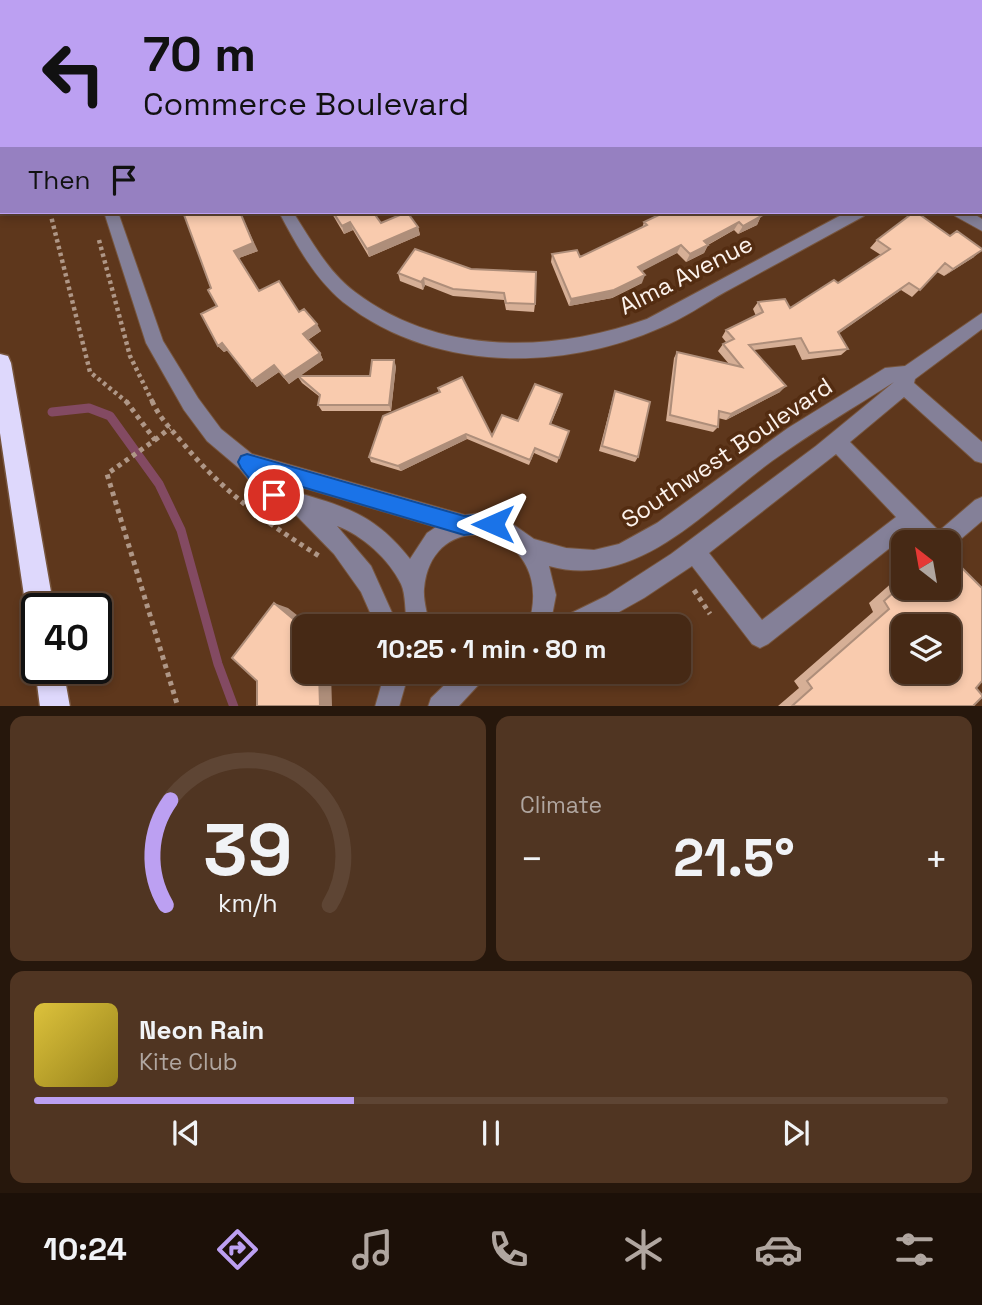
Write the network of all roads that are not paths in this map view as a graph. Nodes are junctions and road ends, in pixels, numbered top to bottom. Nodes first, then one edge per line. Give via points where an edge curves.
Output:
1 (112, 214) edge
2 (287, 214) edge
3 (855, 214) edge
4 (963, 214) edge
5 (982, 226) edge
6 (979, 327) edge
7 (0, 363) edge
8 (906, 380) junction
9 (837, 442) junction
10 (982, 454) edge
11 (247, 462) junction
12 (299, 504) junction
13 (982, 508) edge
14 (911, 517) junction
15 (464, 525) junction
16 (923, 530) edge
17 (956, 530) edge
18 (530, 548) junction
19 (694, 551) junction
20 (412, 580) junction
21 (37, 593) edge
22 (382, 614) edge
23 (414, 614) edge
24 (542, 614) edge
25 (598, 614) edge
26 (52, 684) edge
27 (393, 684) edge
28 (463, 684) edge
29 (55, 706) edge
30 (387, 706) edge
31 (440, 706) edge

1 - 11 street via 155,343 214,435
2 - 3 street, Alma Avenue via 317,264 349,297 393,324 428,338 472,347 547,350 586,345 654,324
4 - 5 street
6 - 8 street, Southwest Boulevard
7 - 21 highway
8 - 9 street, Southwest Boulevard
8 - 10 street
8 - 18 street, Southwest Boulevard via 891,374 788,439 627,553 602,560 573,560
9 - 14 street
9 - 19 street, Southwest Boulevard
11 - 12 street via 274,495
11 - 15 street
12 - 20 street via 368,530
12 - 22 street via 357,564
13 - 17 street
14 - 16 street
14 - 19 street via 760,636
15 - 18 street via 506,528
15 - 20 street via 435,540 422,555
18 - 24 street via 544,581
19 - 25 street, Southwest Boulevard
20 - 23 street
26 - 29 highway
27 - 30 street
28 - 31 street

